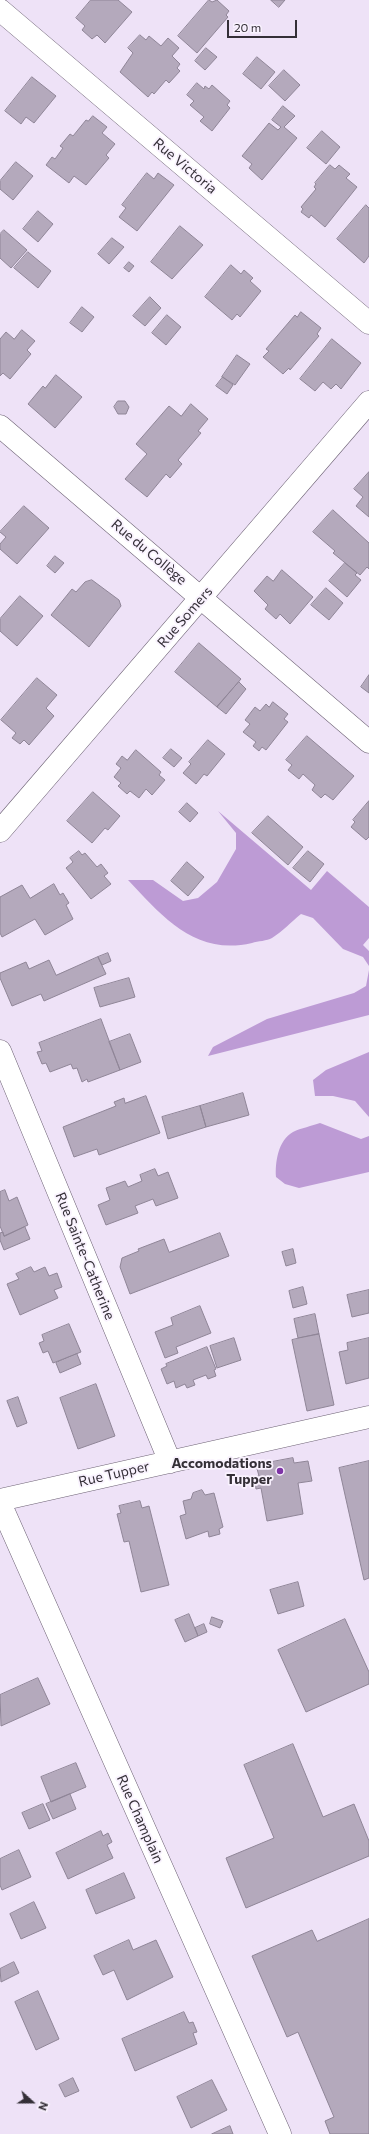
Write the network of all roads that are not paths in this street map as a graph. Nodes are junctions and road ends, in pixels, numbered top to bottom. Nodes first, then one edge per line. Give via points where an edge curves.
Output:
1 (0, 10) edge
2 (369, 323) edge
3 (369, 402) edge
4 (0, 426) edge
5 (202, 597) junction
6 (369, 742) edge
7 (0, 830) edge
8 (0, 1050) edge
9 (369, 1417) edge
10 (170, 1462) junction
11 (0, 1500) edge
12 (0, 1503) edge
13 (280, 2134) edge

1 - 2 street, Rue Victoria
3 - 5 street, Rue Somers
4 - 5 street, Rue du Collège
5 - 6 street, Rue du Collège
5 - 7 street, Rue Somers
8 - 10 street, Rue Sainte-Catherine
9 - 10 street, Rue Tupper
10 - 11 street, Rue Tupper
12 - 13 street, Rue Champlain

